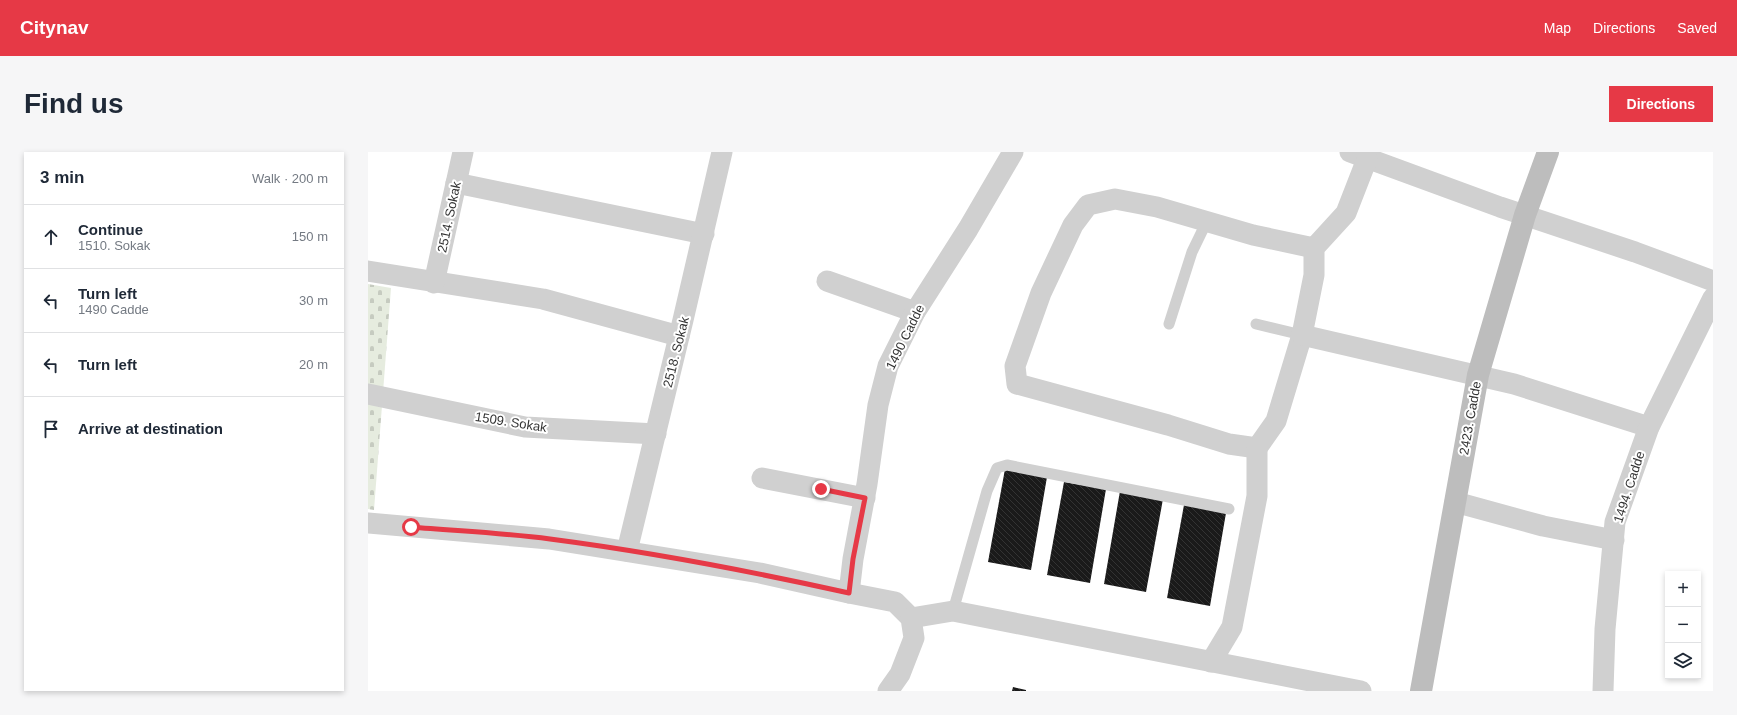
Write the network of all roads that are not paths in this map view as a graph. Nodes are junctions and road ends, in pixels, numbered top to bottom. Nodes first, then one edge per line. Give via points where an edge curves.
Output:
1 (463, 152) edge
2 (722, 152) edge
3 (1014, 152) edge
4 (1548, 152) edge
5 (1359, 156) edge
6 (456, 183) junction
7 (1525, 215) junction
8 (1207, 221) junction
9 (704, 234) junction
10 (1314, 248) junction
11 (368, 271) edge
12 (1713, 281) edge
13 (434, 282) junction
14 (827, 282) dead end
15 (1713, 298) edge
16 (915, 312) junction
17 (1169, 324) dead end
18 (1256, 324) dead end
19 (1302, 335) junction
20 (680, 336) junction
21 (1478, 374) junction
22 (368, 394) edge
23 (1649, 427) junction
24 (656, 434) junction
25 (1257, 448) junction
26 (762, 478) dead end
27 (865, 498) junction
28 (1455, 502) junction
29 (1229, 508) dead end
30 (368, 523) edge
31 (1614, 540) junction
32 (627, 551) junction
33 (849, 593) junction
34 (953, 611) junction
35 (911, 618) junction
36 (1211, 662) junction
37 (888, 691) edge
38 (1361, 691) edge
39 (1421, 691) edge
40 (1603, 691) edge

1 - 6 street, 2514. Sokak
2 - 9 street, 2518. Sokak
3 - 16 street, 1490 Cadde
4 - 7 main road, 2423. Cadde
5 - 7 street
5 - 10 street via 1346,213
6 - 9 street
6 - 13 street, 2514. Sokak
7 - 12 street
7 - 21 main road, 2423. Cadde
8 - 10 street via 1253,235
8 - 17 lane via 1192,252
8 - 25 street via 1158,207 1115,199 1088,205 1073,225 1041,294 1015,366 1017,384 1229,444
9 - 20 street, 2518. Sokak
10 - 19 street via 1314,275
11 - 13 street
13 - 20 street via 543,299
14 - 16 street
15 - 23 street, 1494. Cadde
16 - 27 street, 1490 Cadde via 888,366 878,405
18 - 19 lane
19 - 21 street
19 - 25 street via 1276,421
20 - 24 street, 2518. Sokak
21 - 23 street
21 - 28 main road, 2423. Cadde
22 - 24 street, 1509. Sokak via 525,427
23 - 31 street, 1494. Cadde via 1615,522
24 - 32 street, 2518. Sokak
25 - 36 street via 1257,496 1232,627
26 - 27 street
27 - 33 street, 1490 Cadde
28 - 31 street via 1544,526
28 - 39 main road, 2423. Cadde
29 - 34 lane via 1007,465 997,468 987,491
30 - 32 street via 549,539
31 - 40 street, 1494. Cadde via 1605,629
32 - 33 street via 760,573
33 - 35 street via 895,602
34 - 35 street
34 - 36 street
35 - 37 street via 914,638 900,674
36 - 38 street

